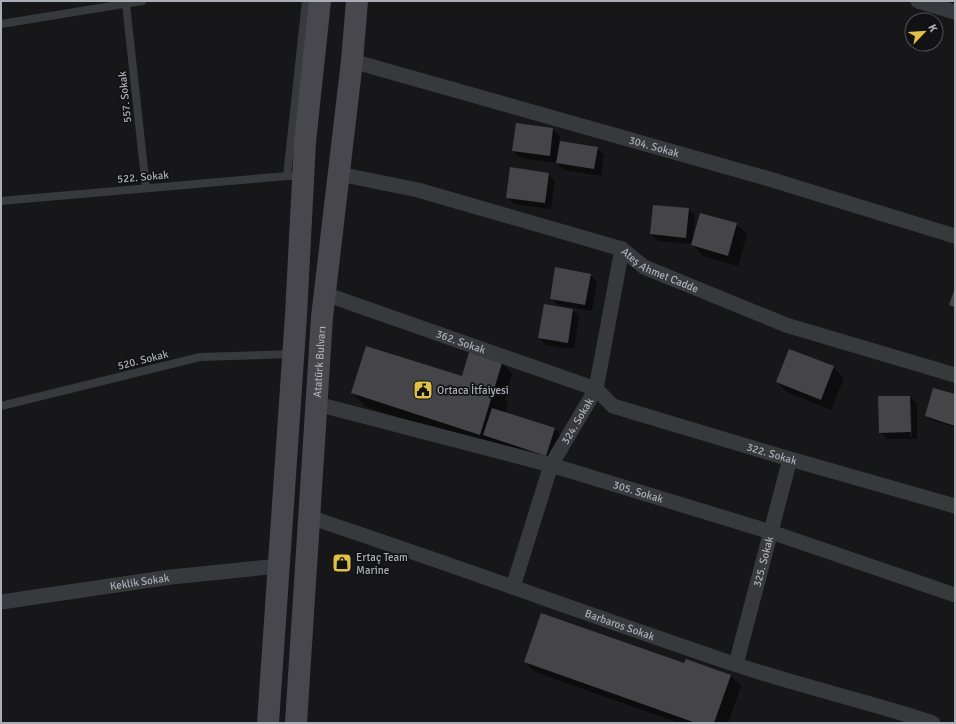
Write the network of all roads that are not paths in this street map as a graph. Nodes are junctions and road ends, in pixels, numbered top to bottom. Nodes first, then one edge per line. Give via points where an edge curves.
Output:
1 (142, 1) edge
2 (306, 1) edge
3 (320, 1) edge
4 (357, 1) edge
5 (918, 1) edge
6 (126, 4) junction
7 (955, 12) edge
8 (1, 24) edge
9 (352, 60) junction
10 (339, 174) junction
11 (295, 176) junction
12 (146, 188) junction
13 (1, 201) edge
14 (955, 236) edge
15 (622, 249) junction
16 (325, 294) junction
17 (293, 354) junction
18 (955, 375) edge
19 (596, 389) junction
20 (317, 404) junction
21 (1, 406) edge
22 (790, 459) junction
23 (551, 465) junction
24 (955, 506) edge
25 (309, 517) junction
26 (771, 532) junction
27 (279, 566) junction
28 (513, 587) junction
29 (955, 595) edge
30 (1, 602) edge
31 (736, 664) junction
32 (904, 718) edge
33 (268, 723) edge
34 (296, 723) edge
35 (933, 723) edge

1 - 6 lane
2 - 11 lane
3 - 11 main road via 305,142
4 - 9 main road, Atatürk Bulvarı
5 - 7 street
6 - 8 lane
6 - 12 lane, 557. Sokak
9 - 10 main road, Atatürk Bulvarı
9 - 14 street, 304. Sokak via 766,178
10 - 15 street, Ateş Ahmet Cadde via 418,190
10 - 16 main road, Atatürk Bulvarı
11 - 12 lane, 522. Sokak
11 - 17 main road
12 - 13 lane, 522. Sokak
15 - 18 street, Ateş Ahmet Cadde via 644,267 786,325
15 - 19 street, 324. Sokak
16 - 19 street, 362. Sokak
16 - 20 main road, Atatürk Bulvarı
17 - 21 lane, 520. Sokak via 200,357
17 - 27 main road
19 - 22 street, 322. Sokak via 614,406
19 - 23 street, 324. Sokak
20 - 23 street, 305. Sokak
20 - 25 main road, Atatürk Bulvarı
22 - 24 street, 322. Sokak
22 - 26 street, 325. Sokak
23 - 26 street, 305. Sokak
23 - 28 street, 324. Sokak
25 - 28 street, Barbaros Sokak
25 - 34 main road, Atatürk Bulvarı
26 - 29 street, 305. Sokak
26 - 31 street, 325. Sokak
27 - 30 street, Keklik Sokak via 171,577
27 - 33 main road
28 - 31 street, Barbaros Sokak
31 - 32 street, Barbaros Sokak
32 - 35 street, Barbaros Sokak

